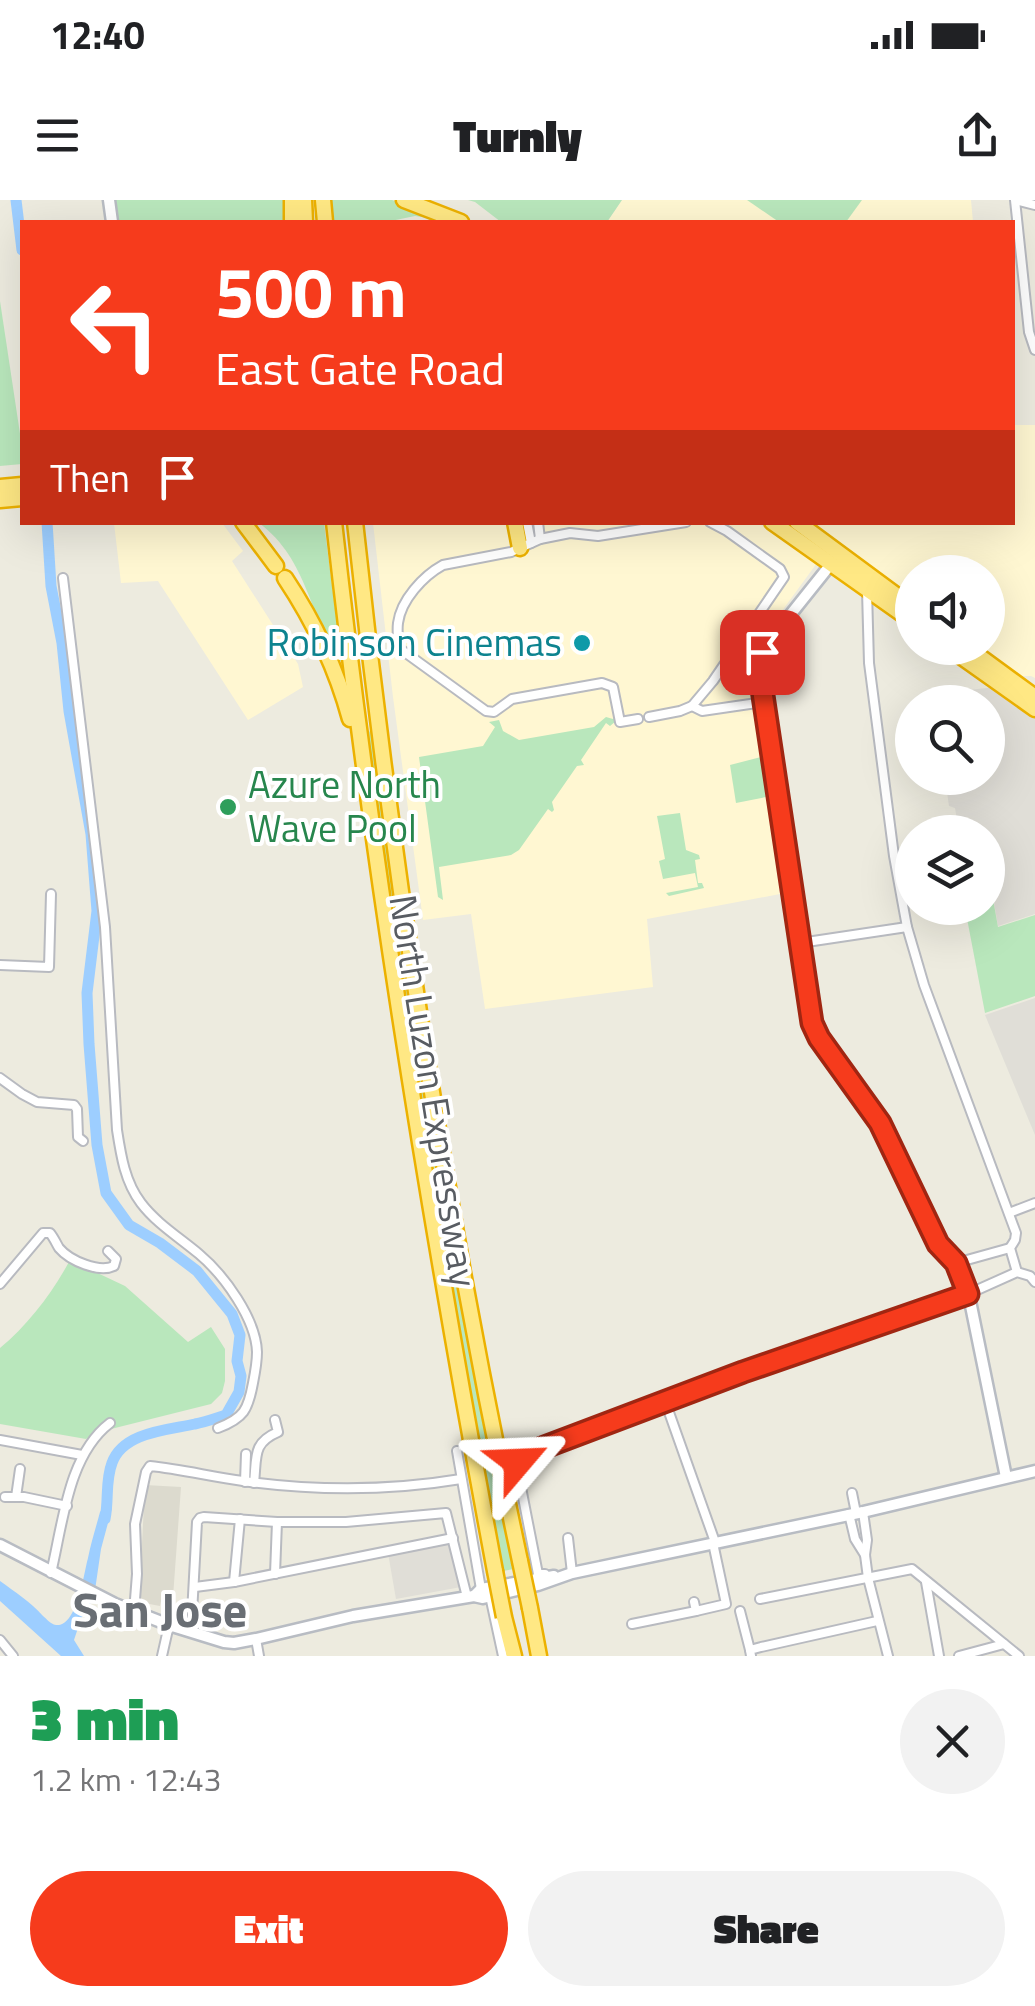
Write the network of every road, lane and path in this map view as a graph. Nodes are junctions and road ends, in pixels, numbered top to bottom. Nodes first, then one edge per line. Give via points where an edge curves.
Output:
1 (404, 200) edge
2 (1015, 200) edge
3 (1035, 205) edge
4 (457, 220) edge
5 (1035, 263) edge
6 (1021, 268) junction
7 (1035, 272) edge
8 (1032, 331) edge
9 (1035, 350) edge
10 (0, 486) edge
11 (20, 492) edge
12 (0, 500) edge
13 (245, 525) edge
14 (334, 525) edge
15 (355, 525) edge
16 (517, 525) edge
17 (527, 525) edge
18 (537, 525) edge
19 (668, 525) edge
20 (716, 525) edge
21 (776, 525) edge
22 (789, 525) edge
23 (799, 525) edge
24 (828, 526) dead end
25 (817, 542) junction
26 (530, 544) junction
27 (831, 564) junction
28 (63, 578) dead end
29 (867, 590) junction
30 (895, 603) edge
31 (895, 606) edge
32 (979, 665) edge
33 (984, 665) edge
34 (1035, 697) edge
35 (764, 702) junction
36 (692, 706) junction
37 (1035, 709) edge
38 (649, 717) dead end
39 (638, 719) dead end
40 (365, 783) junction
41 (51, 894) dead end
42 (907, 927) junction
43 (800, 943) junction
44 (0, 966) edge
45 (0, 1078) edge
46 (83, 1141) dead end
47 (1035, 1202) edge
48 (1009, 1214) junction
49 (1010, 1248) junction
50 (108, 1251) dead end
51 (956, 1263) junction
52 (1016, 1272) junction
53 (1035, 1282) edge
54 (0, 1284) edge
55 (968, 1294) junction
56 (664, 1401) junction
57 (275, 1420) dead end
58 (110, 1423) dead end
59 (218, 1428) dead end
60 (0, 1440) edge
61 (457, 1451) dead end
62 (246, 1454) dead end
63 (82, 1455) junction
64 (20, 1469) dead end
65 (1035, 1471) edge
66 (1006, 1477) junction
67 (462, 1479) junction
68 (250, 1482) junction
69 (852, 1493) dead end
70 (2, 1497) edge
71 (16, 1497) junction
72 (67, 1506) junction
73 (0, 1508) edge
74 (856, 1513) junction
75 (240, 1519) junction
76 (277, 1522) junction
77 (454, 1538) junction
78 (568, 1538) dead end
79 (714, 1543) junction
80 (0, 1545) edge
81 (51, 1573) junction
82 (274, 1574) junction
83 (568, 1574) junction
84 (868, 1578) junction
85 (926, 1580) junction
86 (234, 1582) junction
87 (195, 1587) junction
88 (478, 1594) junction
89 (760, 1599) dead end
90 (740, 1611) dead end
91 (134, 1612) junction
92 (877, 1621) junction
93 (632, 1624) dead end
94 (169, 1625) junction
95 (191, 1632) junction
96 (256, 1639) junction
97 (0, 1640) edge
98 (1004, 1644) junction
99 (751, 1653) edge
100 (987, 1653) edge
101 (13, 1656) edge
102 (162, 1656) edge
103 (259, 1656) edge
104 (503, 1656) edge
105 (514, 1656) edge
106 (539, 1656) edge
107 (888, 1656) edge
108 (939, 1656) edge
109 (959, 1656) edge
110 (1020, 1656) edge

1 - 4 highway
2 - 3 street
2 - 6 street
5 - 6 street
6 - 7 street
6 - 8 street
8 - 9 street
10 - 11 highway
11 - 12 highway
13 - 40 highway via 308,614 336,673
14 - 40 highway, North Luzon Expressway
15 - 106 highway, North Luzon Expressway, bridge via 418,1008 470,1316
16 - 26 highway
17 - 26 street
18 - 26 street
19 - 26 street via 598,536 570,532
20 - 36 street via 784,576
21 - 27 highway
22 - 25 highway
23 - 25 highway
24 - 25 highway
25 - 30 highway
26 - 39 street via 434,570 401,614 399,648 486,710 602,683 613,687 620,722
27 - 29 highway
27 - 35 main road via 762,652
28 - 59 street via 104,927 121,1157 147,1211 226,1281 257,1352 244,1413
29 - 31 highway
29 - 42 street via 869,663
32 - 37 highway
33 - 34 highway
35 - 36 street via 702,712
35 - 43 main road
36 - 38 street
40 - 105 highway, North Luzon Expressway, bridge via 425,1178
41 - 44 street via 49,967
42 - 43 street
42 - 48 street
43 - 51 main road via 814,1030 880,1123 938,1244
45 - 46 street via 37,1102 74,1105
47 - 48 street
48 - 49 street via 1016,1232
49 - 51 street
49 - 52 street
50 - 54 street via 116,1259 104,1270 61,1250 57,1233 42,1234
51 - 55 main road
52 - 53 street
52 - 55 street
55 - 56 street
55 - 66 main road
56 - 79 street
56 - 83 street via 518,1458 538,1574
57 - 68 street via 278,1433 262,1440
58 - 63 street
60 - 63 street
61 - 67 street
62 - 68 street
63 - 72 street
64 - 71 street
65 - 66 main road
66 - 74 main road
67 - 68 street via 358,1490
67 - 88 street
68 - 91 street via 148,1468 135,1524
69 - 74 street
70 - 71 street
70 - 73 street
71 - 72 street
72 - 81 street
74 - 79 main road
74 - 84 street via 867,1544
75 - 76 street
75 - 86 street
75 - 87 street via 197,1522
76 - 77 street via 444,1512
76 - 82 street
77 - 82 street
77 - 88 street
78 - 83 street
79 - 83 main road
79 - 93 street via 726,1604
80 - 81 main road
81 - 91 main road
82 - 86 street
83 - 88 main road
84 - 85 street via 912,1569
84 - 89 street
84 - 92 street
85 - 98 street
85 - 108 street
86 - 87 street
87 - 95 street
88 - 96 main road
88 - 104 street
90 - 99 street
91 - 94 main road
92 - 99 street
92 - 107 street
94 - 95 main road
94 - 102 street
95 - 96 main road via 224,1642
96 - 103 street
97 - 101 street
98 - 100 street
98 - 110 street
100 - 109 street

